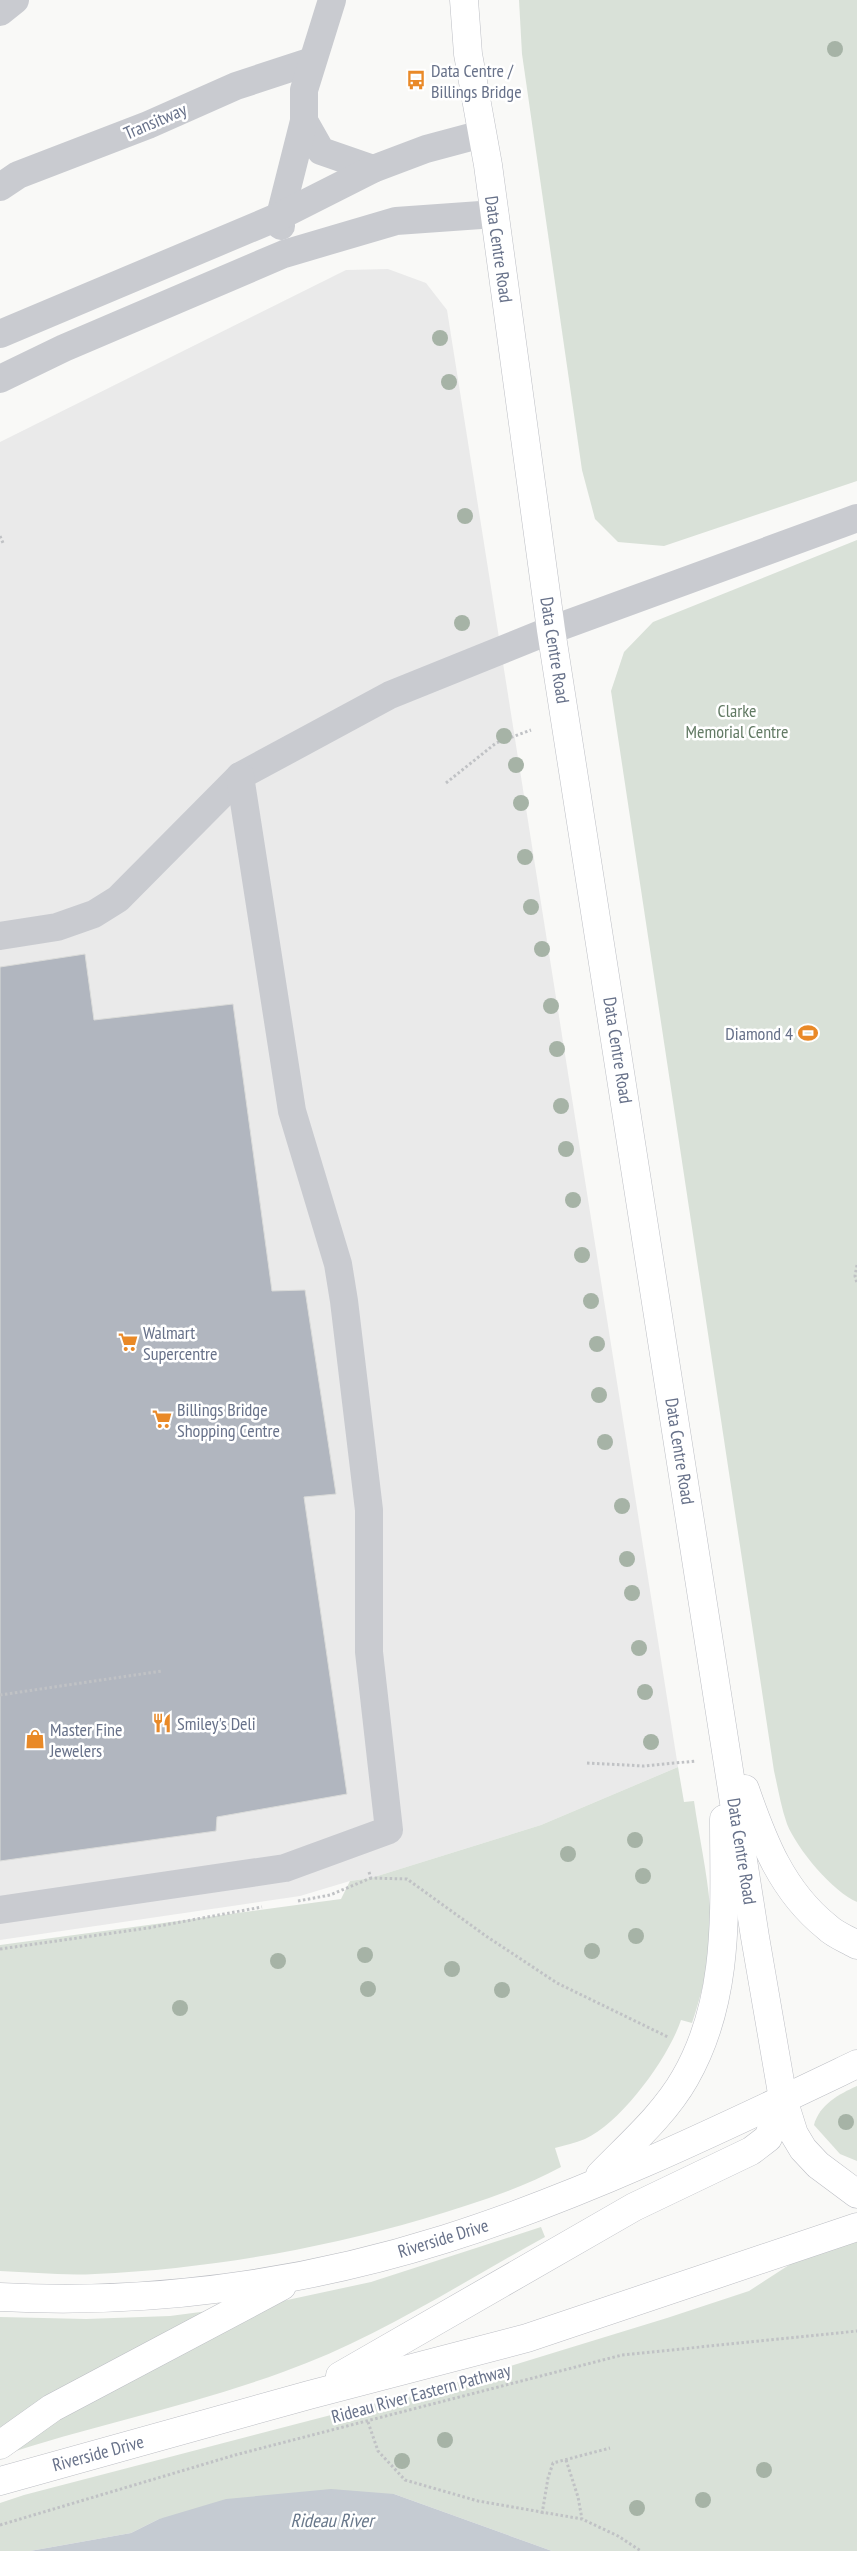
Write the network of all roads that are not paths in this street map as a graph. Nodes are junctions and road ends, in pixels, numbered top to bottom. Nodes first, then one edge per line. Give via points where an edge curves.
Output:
1 (15, 0) edge
2 (332, 0) edge
3 (464, 0) edge
4 (0, 12) edge
5 (312, 61) junction
6 (304, 121) junction
7 (482, 134) junction
8 (373, 169) junction
9 (0, 187) edge
10 (495, 214) junction
11 (280, 216) junction
12 (284, 254) junction
13 (0, 334) edge
14 (0, 379) edge
15 (857, 518) edge
16 (551, 630) junction
17 (240, 776) junction
18 (0, 936) edge
19 (723, 1728) junction
20 (0, 1910) edge
21 (857, 1945) edge
22 (857, 2064) edge
23 (783, 2099) junction
24 (591, 2185) junction
25 (857, 2194) edge
26 (857, 2227) edge
27 (304, 2275) junction
28 (0, 2297) edge
29 (309, 2395) junction
30 (0, 2445) edge
31 (0, 2481) edge

1 - 4 lane
2 - 5 lane
3 - 7 main road, Data Centre Road via 468,54
5 - 6 lane via 304,90
5 - 9 lane, Transitway via 236,86 148,125 18,175
6 - 8 lane via 321,151
6 - 11 lane
7 - 8 lane via 426,149
7 - 10 main road, Data Centre Road
8 - 11 lane
10 - 12 lane via 396,221
10 - 16 main road, Data Centre Road
11 - 12 lane
11 - 13 lane
12 - 14 lane via 64,348
15 - 16 lane
16 - 17 lane via 390,695
16 - 19 main road, Data Centre Road
17 - 18 lane via 118,899 94,914 57,927
17 - 20 lane via 292,1111 338,1264 343,1292 369,1510 369,1652 389,1830 285,1868
19 - 21 main road via 763,1841 782,1876 800,1903 828,1929
19 - 23 main road, Data Centre Road
19 - 24 main road via 724,1944 708,2026 685,2079
22 - 23 main road, Riverside Drive
23 - 24 main road, Riverside Drive
23 - 25 main road, Data Centre Road via 794,2134 803,2149 818,2165
23 - 29 main road via 768,2138 751,2151 634,2207
24 - 27 main road, Riverside Drive via 446,2238 372,2260
26 - 29 main road, Riverside Drive via 528,2338
27 - 28 main road, Riverside Drive via 183,2294 55,2300
27 - 30 main road via 52,2408
29 - 31 main road, Riverside Drive

